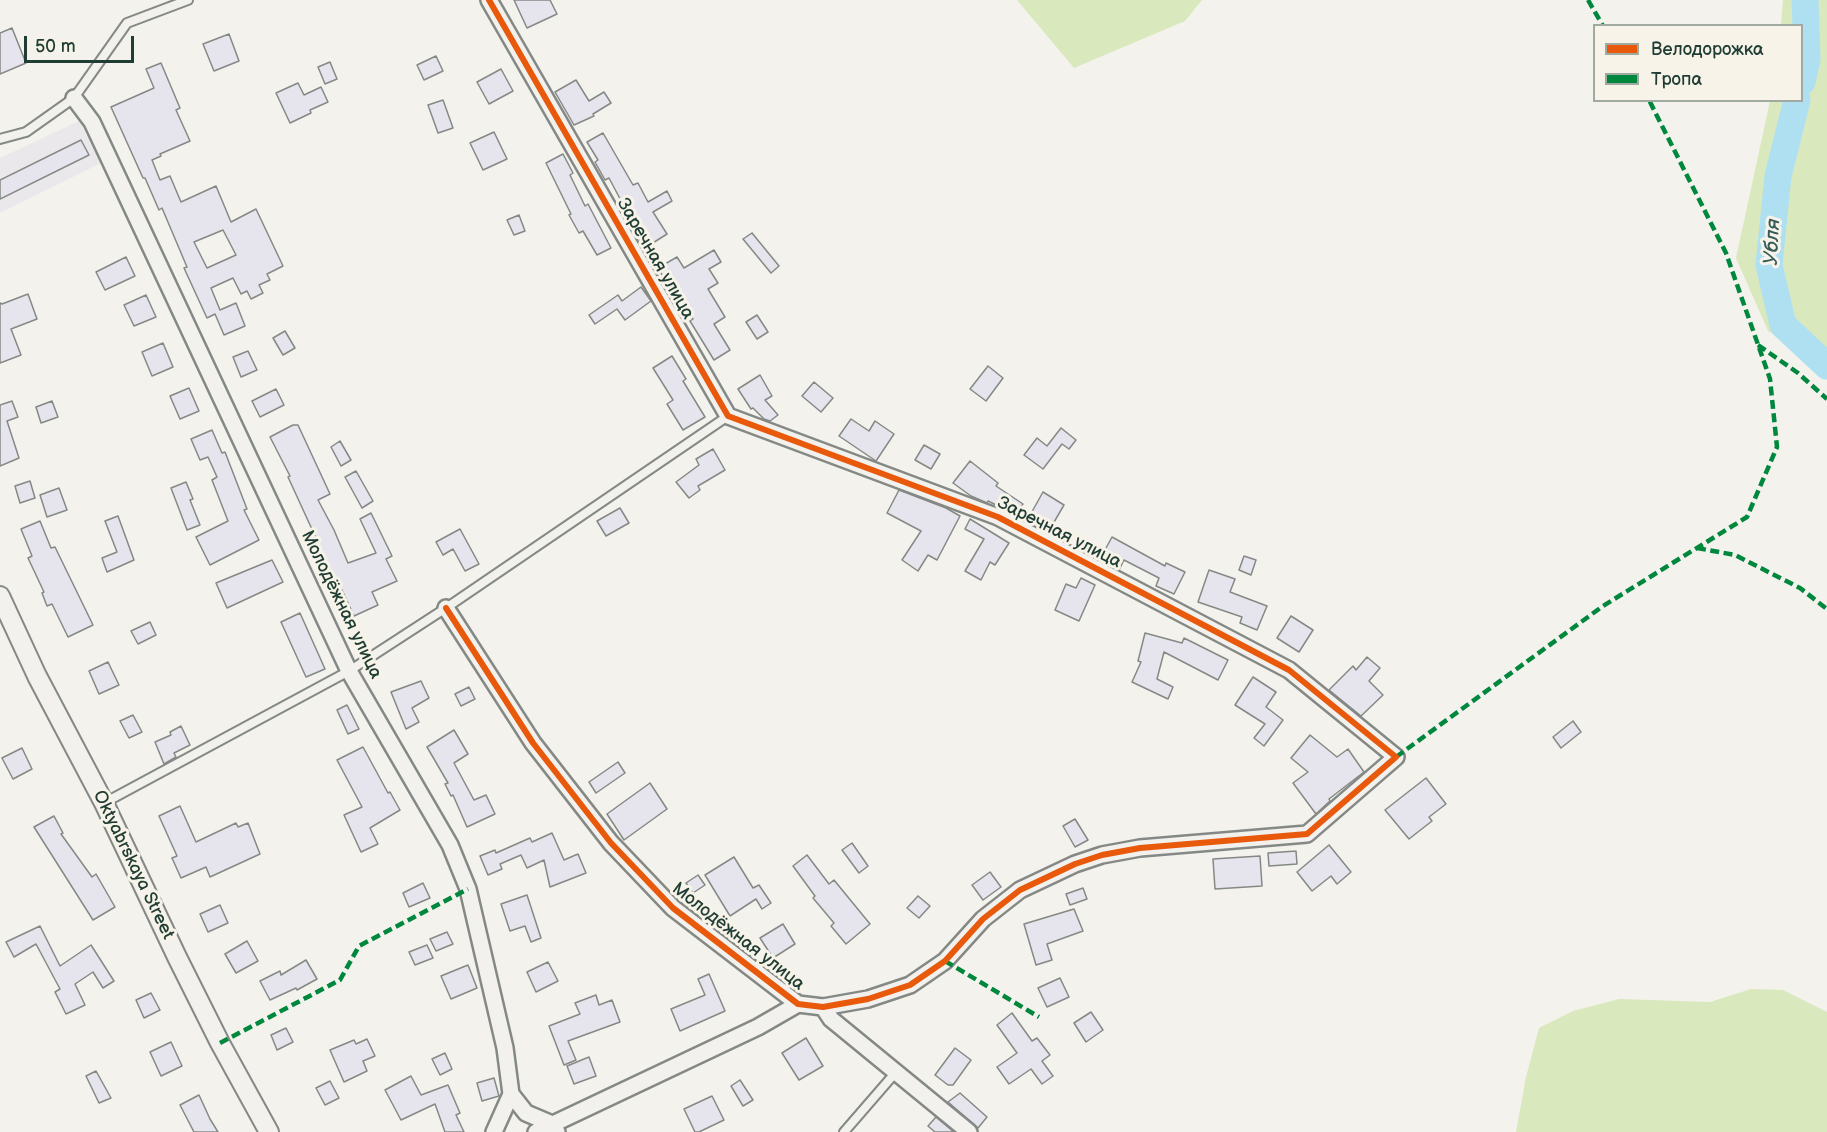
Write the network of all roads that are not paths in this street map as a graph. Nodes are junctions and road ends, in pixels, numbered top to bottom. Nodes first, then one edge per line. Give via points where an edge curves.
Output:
1 (188, 0) edge
2 (489, 0) edge
3 (74, 98) junction
4 (0, 139) edge
5 (728, 416) junction
6 (0, 596) edge
7 (446, 608) junction
8 (349, 671) junction
9 (104, 803) junction
10 (1075, 864) joint
11 (798, 1004) junction
12 (823, 1007) junction
13 (896, 1072) junction
14 (511, 1094) junction
15 (555, 1128) edge
16 (269, 1132) edge
17 (494, 1132) edge
18 (536, 1132) edge
19 (844, 1132) edge
20 (969, 1132) edge

1 - 3 lane via 127,23
2 - 5 street, Заречная улица
3 - 4 lane via 26,132
3 - 8 street, Молодёжная улица via 92,122
5 - 7 lane
5 - 10 street, Заречная улица via 998,517 1289,670 1396,757 1307,834 1140,848
6 - 9 street, Oktyabrskaya Street
7 - 8 lane
7 - 11 street, Молодёжная улица via 533,743 611,843 673,908
8 - 9 lane
8 - 14 street, Молодёжная улица via 450,845 468,889 505,1048
9 - 16 street, Oktyabrskaya Street via 220,1043
10 - 12 street, Молодёжная улица via 1020,890 982,920 945,961 910,985 868,999
11 - 12 street, Молодёжная улица
11 - 15 street, Молодёжная улица
12 - 13 street via 831,1020
13 - 19 lane
13 - 20 street
14 - 15 street via 526,1113
14 - 17 street
15 - 18 street, Молодёжная улица

